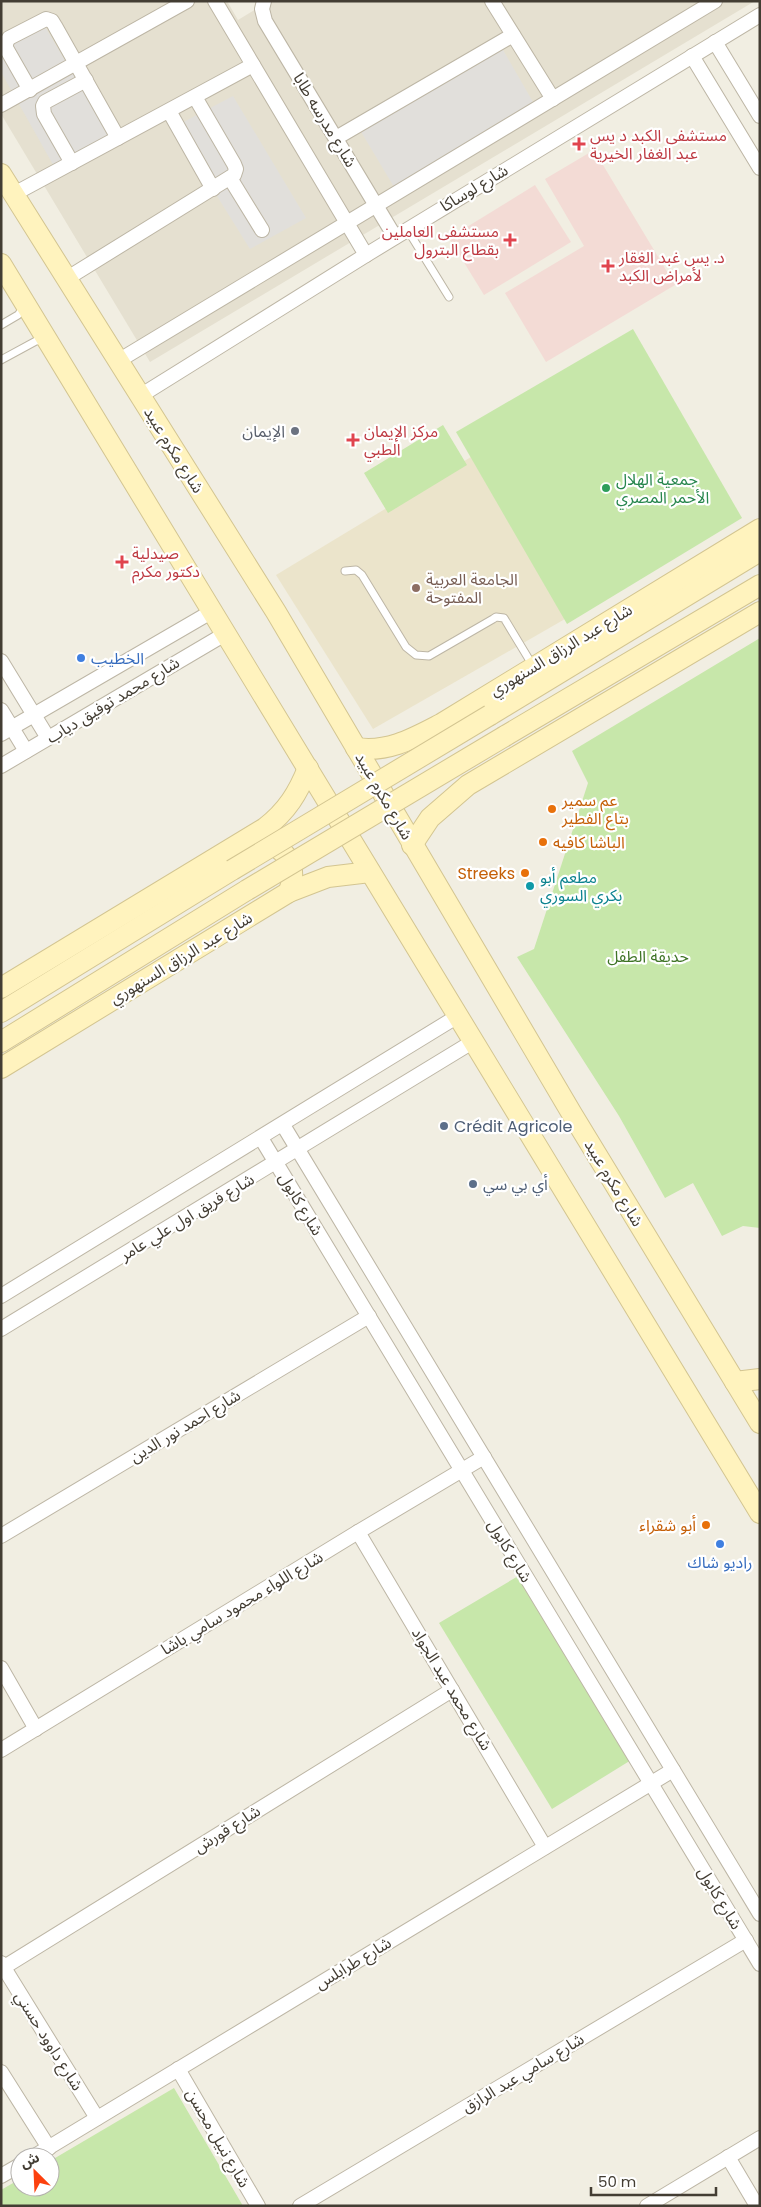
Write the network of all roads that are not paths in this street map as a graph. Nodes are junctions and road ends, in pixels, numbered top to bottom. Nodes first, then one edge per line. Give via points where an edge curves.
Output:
1 (187, 1) edge
2 (215, 1) edge
3 (264, 1) edge
4 (492, 1) edge
5 (715, 1) edge
6 (691, 7) edge
7 (760, 15) edge
8 (513, 35) junction
9 (715, 42) junction
10 (692, 56) junction
11 (76, 64) junction
12 (253, 65) junction
13 (86, 80) junction
14 (30, 90) junction
15 (195, 97) junction
16 (553, 99) junction
17 (1, 105) edge
18 (169, 110) junction
19 (760, 116) edge
20 (118, 138) junction
21 (336, 138) junction
22 (72, 163) junction
23 (760, 168) edge
24 (1, 174) edge
25 (230, 178) junction
26 (213, 189) junction
27 (14, 194) junction
28 (377, 206) junction
29 (347, 224) junction
30 (408, 229) junction
31 (262, 230) dead end
32 (395, 237) junction
33 (366, 255) junction
34 (1, 264) edge
35 (66, 278) junction
36 (449, 298) dead end
37 (26, 305) junction
38 (1, 325) edge
39 (46, 339) junction
40 (1, 360) edge
41 (118, 361) junction
42 (140, 396) junction
43 (760, 529) edge
44 (760, 551) edge
45 (345, 571) dead end
46 (760, 585) edge
47 (211, 612) junction
48 (760, 612) edge
49 (225, 634) junction
50 (1, 662) edge
51 (533, 666) junction
52 (1, 710) edge
53 (34, 715) junction
54 (441, 724) junction
55 (7, 731) edge
56 (48, 738) junction
57 (356, 748) junction
58 (26, 751) junction
59 (1, 766) edge
60 (308, 768) junction
61 (481, 778) junction
62 (255, 834) junction
63 (412, 844) junction
64 (370, 872) junction
65 (289, 892) junction
66 (1, 988) edge
67 (1, 1012) edge
68 (458, 1016) junction
69 (1, 1042) edge
70 (474, 1042) junction
71 (1, 1068) edge
72 (282, 1125) junction
73 (261, 1138) junction
74 (298, 1150) junction
75 (276, 1163) junction
76 (1, 1296) edge
77 (369, 1316) junction
78 (1, 1329) edge
79 (760, 1378) edge
80 (735, 1382) junction
81 (760, 1423) edge
82 (484, 1457) junction
83 (462, 1471) junction
84 (760, 1513) edge
85 (358, 1532) junction
86 (1, 1536) edge
87 (1, 1668) edge
88 (452, 1690) junction
89 (36, 1728) junction
90 (1, 1750) edge
91 (673, 1770) junction
92 (651, 1783) junction
93 (545, 1847) junction
94 (760, 1914) edge
95 (746, 1940) junction
96 (760, 1964) edge
97 (2, 1966) edge
98 (178, 2069) junction
99 (1, 2072) edge
100 (97, 2118) junction
101 (760, 2138) edge
102 (47, 2147) edge
103 (50, 2147) edge
104 (728, 2157) junction
105 (258, 2206) edge
106 (300, 2206) edge
107 (647, 2206) edge
108 (757, 2206) edge

1 - 11 street
2 - 12 street
3 - 21 street, شارع مدرسه طابا via 265,20
4 - 8 street
5 - 6 street
6 - 16 street
7 - 9 street, شارع لوساكا
8 - 16 street
8 - 21 street
9 - 10 street, شارع لوساكا
9 - 19 street
10 - 23 street
10 - 30 street, شارع لوساكا
11 - 13 street
11 - 14 street
11 - 14 street via 52,21 46,19 9,38 6,48
12 - 15 street
12 - 29 street
13 - 20 street
13 - 22 street via 43,106 44,114
14 - 17 street
15 - 18 street
15 - 25 street via 234,164 236,169
16 - 28 street
18 - 20 street
18 - 26 street
20 - 22 street
21 - 28 street, شارع مدرسه طابا
22 - 27 street
24 - 27 street, شارع مكرم عبيد
25 - 26 street
25 - 31 street
26 - 35 street
27 - 35 street, شارع مكرم عبيد
28 - 29 street
28 - 32 street, شارع مدرسه طابا
29 - 33 street
29 - 41 street
30 - 32 street, شارع لوساكا
30 - 36 lane
32 - 33 street, شارع لوساكا
33 - 42 street, شارع لوساكا
34 - 37 street
35 - 41 street, شارع مكرم عبيد
37 - 38 lane via 18,315
37 - 39 street
39 - 40 lane
39 - 47 street
41 - 42 street, شارع مكرم عبيد
42 - 57 street, شارع مكرم عبيد via 276,612
43 - 51 street, شارع عبد الرزاق السنهوري
44 - 67 street, bridge
45 - 51 lane via 356,570 362,575 406,647 416,656 429,656 500,617 504,618
46 - 69 street, bridge via 255,885
47 - 49 street
47 - 53 street, شارع محمد توفيق دياب
48 - 61 street
49 - 56 street, شارع محمد توفيق دياب
49 - 60 street
50 - 53 street
51 - 54 street, شارع عبد الرزاق السنهوري
52 - 55 street
53 - 55 street, شارع محمد توفيق دياب
53 - 56 street
54 - 57 street, شارع عبد الرزاق السنهوري via 395,746 368,750
54 - 61 street via 440,741 445,757 456,770
55 - 58 street
56 - 58 street, شارع محمد توفيق دياب
57 - 63 street, شارع مكرم عبيد
58 - 59 street, شارع محمد توفيق دياب
60 - 62 street via 287,808
60 - 64 street
61 - 63 street via 441,807
62 - 65 street via 276,845 288,857 293,874
62 - 66 street
63 - 80 street, شارع مكرم عبيد
64 - 65 street, شارع عبد الرزاق السنهوري via 328,877
64 - 68 street
65 - 71 street, شارع عبد الرزاق السنهوري
68 - 70 street
68 - 72 street, شارع فريق اول علي عامر
70 - 74 street, شارع فريق اول علي عامر
70 - 84 street
72 - 73 street, شارع فريق اول علي عامر
72 - 74 street, شارع كابول
73 - 75 street, شارع كابول
73 - 76 street, شارع فريق اول علي عامر
74 - 75 street, شارع فريق اول علي عامر
74 - 82 street, شارع كابول
75 - 77 street, شارع كابول
75 - 78 street, شارع فريق اول علي عامر
77 - 83 street, شارع كابول
77 - 86 street, شارع احمد نور الدين
79 - 80 street
80 - 81 street, شارع مكرم عبيد
82 - 83 street, شارع اللواء محمود سامي باشا
82 - 91 street, شارع كابول
83 - 85 street, شارع اللواء محمود سامي باشا
83 - 92 street, شارع كابول
85 - 88 street, شارع محمد عبد الجواد
85 - 89 street, شارع اللواء محمود سامي باشا
87 - 89 street
88 - 93 street, شارع محمد عبد الجواد
88 - 97 street, شارع قورش
89 - 90 street, شارع اللواء محمود سامي باشا
91 - 92 street, شارع طرابلس
91 - 94 street, شارع كابول
92 - 93 street, شارع طرابلس
92 - 95 street, شارع كابول
93 - 98 street, شارع طرابلس
95 - 96 street, شارع كابول
95 - 106 street, شارع سامي عبد الرازق
97 - 100 street, شارع داوود حسني
98 - 100 street, شارع طرابلس
98 - 105 street, شارع نبيل محسن
99 - 102 street
100 - 103 street, شارع طرابلس
101 - 104 street
104 - 107 street
104 - 108 street

